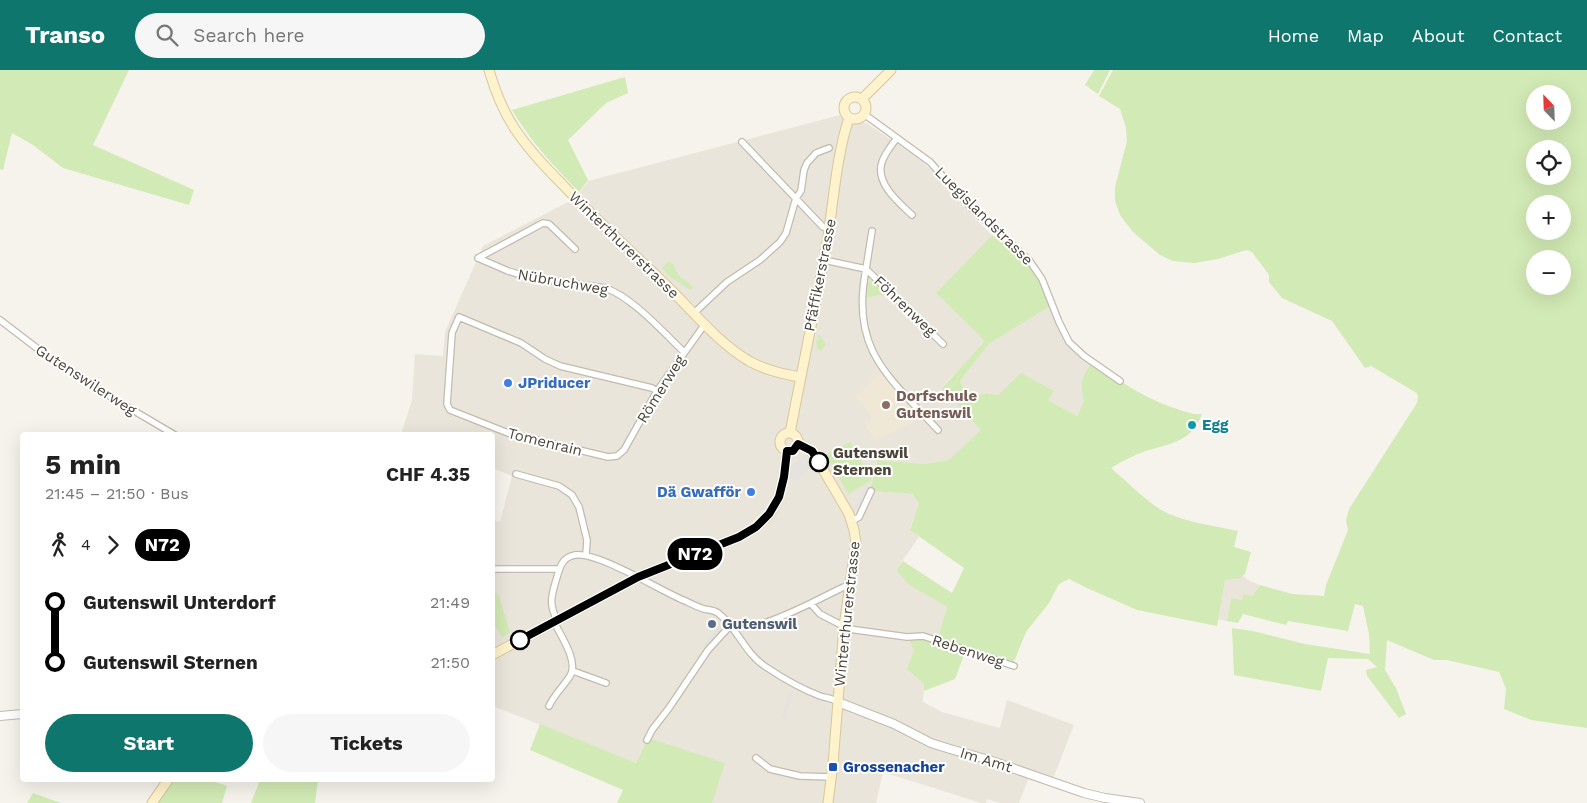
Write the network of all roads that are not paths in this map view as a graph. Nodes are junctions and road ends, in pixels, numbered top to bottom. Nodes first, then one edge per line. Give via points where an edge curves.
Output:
1 (489, 70) edge
2 (888, 73) edge
3 (862, 99) junction
4 (864, 114) junction
5 (850, 118) junction
6 (897, 138) junction
7 (742, 142) dead end
8 (829, 148) dead end
9 (796, 198) junction
10 (912, 214) dead end
11 (829, 230) junction
12 (872, 232) dead end
13 (575, 249) dead end
14 (824, 260) junction
15 (866, 269) junction
16 (694, 313) junction
17 (0, 320) edge
18 (704, 324) junction
19 (943, 344) dead end
20 (684, 352) junction
21 (800, 376) junction
22 (1120, 381) dead end
23 (657, 391) junction
24 (938, 430) dead end
25 (170, 432) edge
26 (790, 433) junction
27 (798, 444) junction
28 (787, 451) junction
29 (618, 455) joint
30 (516, 474) dead end
31 (871, 491) dead end
32 (852, 521) junction
33 (586, 555) junction
34 (495, 569) edge
35 (559, 569) junction
36 (638, 577) junction
37 (851, 585) junction
38 (811, 604) junction
39 (555, 621) junction
40 (842, 625) junction
41 (730, 626) junction
42 (495, 653) edge
43 (1014, 666) dead end
44 (573, 671) junction
45 (606, 683) dead end
46 (838, 702) junction
47 (549, 706) dead end
48 (20, 714) edge
49 (0, 716) edge
50 (647, 740) dead end
51 (756, 758) dead end
52 (831, 777) junction
53 (167, 782) edge
54 (152, 803) edge
55 (828, 803) edge
56 (1140, 803) edge

1 - 16 main road, Winterthurerstrasse via 503,108 534,154
2 - 3 main road, Pfäffikerstrasse
3 - 4 main road via 866,106
3 - 5 main road, Pfäffikerstrasse via 853,96 845,102 844,111
4 - 5 main road via 860,118
4 - 6 street, Luegislandstrasse
5 - 11 main road, Pfäffikerstrasse via 840,156
6 - 10 street via 882,160 881,177 894,197
6 - 22 street, Luegislandstrasse via 930,162 978,215 1029,260 1042,279 1069,342
7 - 9 street
8 - 9 street via 816,153 807,163 801,191
9 - 11 street
9 - 16 street via 786,233 780,242 760,260 726,282
11 - 14 main road, Pfäffikerstrasse
12 - 15 street
13 - 20 street, Nübruchweg via 549,224 543,223 478,258 523,276 613,290 628,299
14 - 15 street
14 - 21 main road, Pfäffikerstrasse
15 - 19 street, Föhrenweg
15 - 24 street via 862,314 875,357 891,380
16 - 18 main road, Winterthurerstrasse
17 - 25 street, Gutenswilerweg via 38,349
18 - 20 street, Römerweg
18 - 21 main road, Winterthurerstrasse via 748,361 767,370
20 - 23 street, Römerweg
21 - 26 main road, Pfäffikerstrasse
23 - 29 street, Römerweg via 624,450
23 - 29 street, Tomenrain via 560,366 521,343 459,318 452,333 447,404 450,410 508,433 608,457
26 - 27 main road
26 - 28 main road via 783,434 779,441 781,448
27 - 28 main road via 793,451
27 - 32 main road, Winterthurerstrasse via 814,454
28 - 36 main road via 779,497 756,527 739,537
30 - 33 street via 559,486 572,495 579,507 587,540
31 - 32 street via 859,517
32 - 37 main road, Winterthurerstrasse via 856,543
33 - 35 street via 568,557
33 - 36 street
34 - 35 street
35 - 39 street via 551,604
36 - 39 main road
36 - 41 street via 681,600 717,612
37 - 38 street
37 - 40 main road, Winterthurerstrasse
38 - 40 street, Rebenweg via 820,614
38 - 41 street via 760,624
39 - 42 main road
39 - 44 street
40 - 43 street, Rebenweg via 849,629 892,635 923,636
40 - 46 main road, Winterthurerstrasse
41 - 46 street via 746,648 767,668
41 - 50 street via 708,650
44 - 45 street
44 - 47 street
46 - 52 main road, Winterthurerstrasse
46 - 56 street, Im Amt via 894,724 930,743 1084,793
48 - 49 street
51 - 52 street via 770,769 800,776
52 - 55 main road, Winterthurerstrasse
53 - 54 main road

